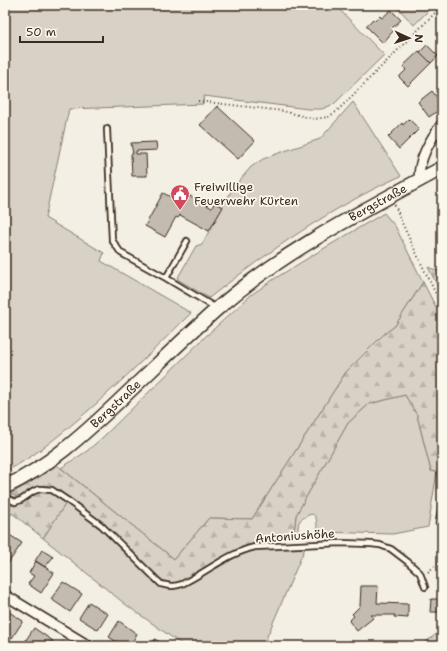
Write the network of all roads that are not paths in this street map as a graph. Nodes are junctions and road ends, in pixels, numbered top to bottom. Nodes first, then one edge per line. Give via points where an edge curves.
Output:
1 (442, 124) edge
2 (107, 128) dead end
3 (442, 168) edge
4 (420, 181) junction
5 (187, 241) dead end
6 (166, 278) junction
7 (218, 308) junction
8 (5, 488) edge
9 (5, 497) edge
10 (425, 587) dead end
11 (5, 595) edge
12 (89, 646) edge

1 - 4 street, Bergstraße via 421,160 418,174
2 - 6 lane via 112,240 121,253
3 - 4 main road, Bergstraße
4 - 7 main road, Bergstraße via 326,232 251,282
5 - 6 lane
6 - 7 lane
7 - 8 main road, Bergstraße via 80,438 47,463
9 - 10 lane, Antoniushöhe via 15,502 40,489 52,490 101,525 161,584 170,586 182,584 244,550 263,546 341,543 371,544 391,549 420,573
11 - 12 street

